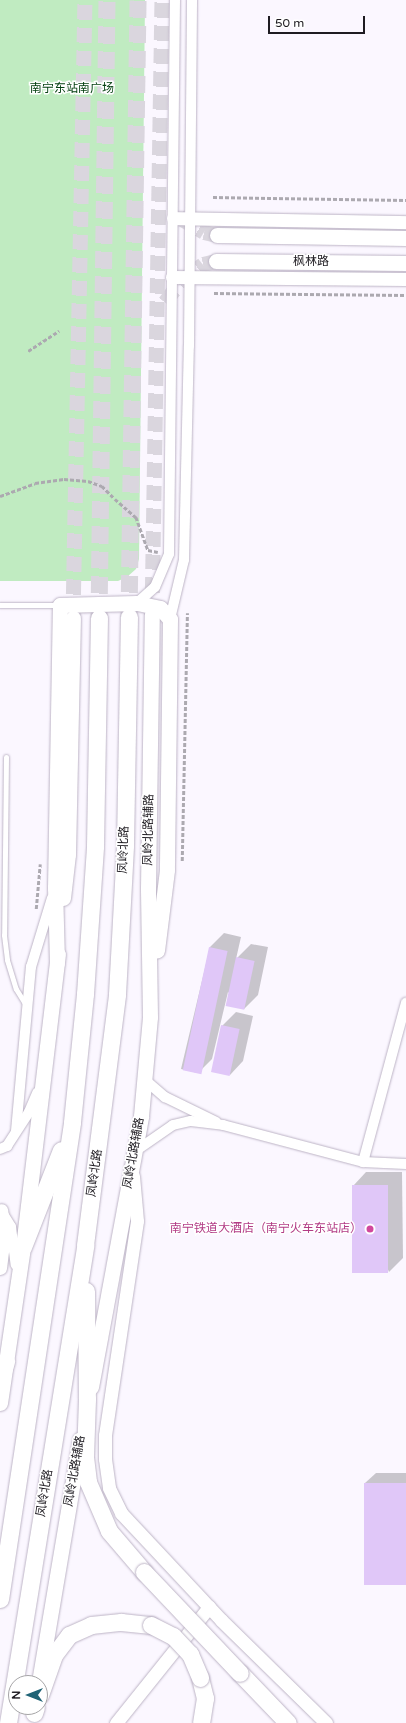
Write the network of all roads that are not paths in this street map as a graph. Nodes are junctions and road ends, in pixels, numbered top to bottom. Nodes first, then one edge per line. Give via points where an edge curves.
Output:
1 (175, 0) edge
2 (192, 0) edge
3 (173, 218) junction
4 (189, 218) junction
5 (406, 222) edge
6 (217, 235) tunnel mouth
7 (406, 238) edge
8 (216, 261) tunnel mouth
9 (406, 263) edge
10 (172, 277) junction
11 (188, 277) junction
12 (406, 279) edge
13 (60, 605) junction
14 (0, 606) edge
15 (133, 610) junction
16 (152, 615) tunnel mouth
17 (73, 618) tunnel mouth
18 (99, 618) tunnel mouth
19 (170, 619) junction
20 (6, 757) dead end
21 (55, 888) junction
22 (57, 963) junction
23 (406, 1003) edge
24 (28, 1009) junction
25 (150, 1017) junction
26 (44, 1078) junction
27 (144, 1079) junction
28 (72, 1122) junction
29 (223, 1125) junction
30 (16, 1131) junction
31 (0, 1149) edge
32 (133, 1158) junction
33 (363, 1162) junction
34 (406, 1164) edge
35 (1, 1209) edge
36 (85, 1245) junction
37 (23, 1247) junction
38 (0, 1268) edge
39 (17, 1290) junction
40 (6, 1361) junction
41 (0, 1381) edge
42 (87, 1399) junction
43 (0, 1404) edge
44 (0, 1599) edge
45 (209, 1607) junction
46 (40, 1675) edge
47 (47, 1675) edge
48 (9, 1718) edge
49 (116, 1723) edge
50 (201, 1723) edge
51 (288, 1723) edge
52 (326, 1723) edge

1 - 3 street
2 - 4 street
3 - 4 street
3 - 10 street
4 - 5 street
4 - 11 street
6 - 7 main road, 枫林路
8 - 9 main road, 枫林路
10 - 11 street
10 - 15 street via 169,554 155,587
11 - 12 street
11 - 19 street via 184,560
13 - 14 lane
13 - 15 main road
13 - 21 main road
15 - 19 main road via 160,608
15 - 36 highway, 凤岭北路 via 117,994
16 - 25 main road, 凤岭北路辅路 via 148,888
17 - 22 main road via 68,854
18 - 28 highway via 95,846 85,994
19 - 25 main road via 167,870
20 - 24 lane via 4,935 7,960 16,989
21 - 22 main road
21 - 24 street via 31,967
22 - 26 main road
23 - 33 street
24 - 30 street
25 - 27 main road, 凤岭北路辅路
26 - 30 street via 30,1112
26 - 37 main road
27 - 29 street via 165,1097
27 - 32 main road, 凤岭北路辅路
28 - 37 highway
28 - 44 highway
29 - 32 street via 191,1121 173,1125
29 - 33 street
30 - 31 street via 7,1146
32 - 42 main road, 凤岭北路辅路 via 94,1376
32 - 45 street via 137,1221 105,1435 109,1488 121,1513
33 - 34 street
35 - 38 street via 4,1233
35 - 39 street via 11,1227
36 - 42 highway
36 - 48 highway, 凤岭北路
37 - 39 main road
39 - 40 main road
40 - 41 highway
40 - 43 main road
42 - 46 main road, 凤岭北路辅路
42 - 51 highway, bridge via 85,1457 88,1482 109,1531 144,1572
45 - 49 street
45 - 52 street
47 - 50 highway, bridge via 54,1655 69,1635 91,1625 121,1622 151,1625 173,1636 190,1654 205,1698

